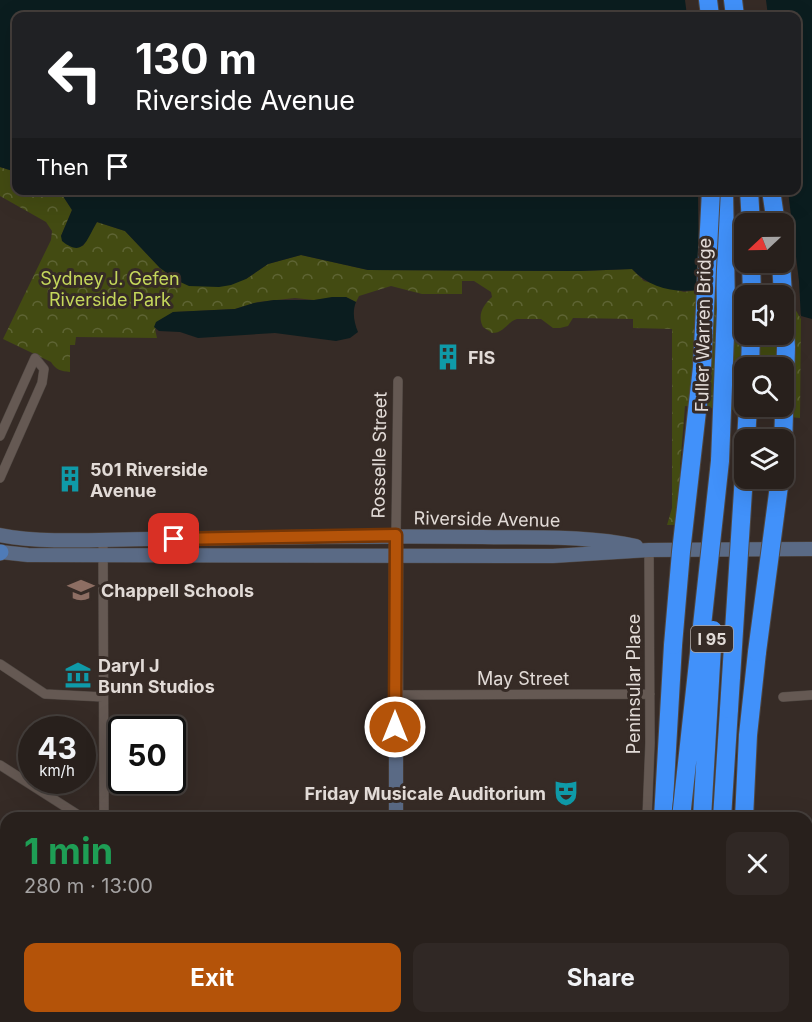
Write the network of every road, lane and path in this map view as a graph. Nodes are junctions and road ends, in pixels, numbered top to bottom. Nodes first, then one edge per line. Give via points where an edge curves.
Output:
1 (711, 195) edge
2 (724, 195) edge
3 (749, 195) edge
4 (772, 195) edge
5 (750, 213) edge
6 (774, 213) edge
7 (782, 273) edge
8 (398, 381) dead end
9 (784, 429) edge
10 (0, 436) edge
11 (720, 461) junction
12 (0, 478) edge
13 (743, 489) edge
14 (779, 489) edge
15 (0, 535) edge
16 (396, 535) junction
17 (264, 538) junction
18 (104, 539) junction
19 (812, 549) edge
20 (649, 550) junction
21 (0, 552) edge
22 (103, 555) junction
23 (240, 555) junction
24 (396, 556) junction
25 (0, 664) edge
26 (650, 694) junction
27 (395, 695) junction
28 (812, 695) edge
29 (103, 697) junction
30 (783, 697) dead end
31 (729, 709) junction
32 (0, 765) edge
33 (74, 812) edge
34 (104, 812) edge
35 (396, 812) edge
36 (647, 812) edge
37 (663, 812) edge
38 (682, 812) edge
39 (702, 812) edge
40 (722, 812) edge
41 (728, 812) edge
42 (744, 812) edge

1 - 37 highway, bridge via 703,358 681,552
2 - 11 highway, Fuller Warren Bridge / I 95 via 726,321
3 - 5 highway
4 - 6 highway
7 - 9 highway via 786,347
8 - 16 street, Rosselle Street
10 - 12 street via 35,358 44,369 42,383
11 - 38 highway, bridge
11 - 39 highway, I 95, bridge
13 - 31 highway, I 95, bridge
14 - 42 highway, bridge via 748,735
15 - 18 main road, Riverside Avenue
16 - 17 main road, Riverside Avenue
16 - 20 main road, Riverside Avenue via 591,539
16 - 24 main road, Rosselle Street
17 - 18 main road, Riverside Avenue
17 - 23 main road
18 - 22 street
19 - 20 main road, Riverside Avenue
20 - 24 main road, Riverside Avenue via 560,556
20 - 26 street, Peninsular Place
21 - 22 main road, Riverside Avenue
22 - 23 main road, Riverside Avenue
22 - 29 street
23 - 24 main road, Riverside Avenue
24 - 27 main road, Rosselle Street
25 - 29 street via 45,694
26 - 27 street, May Street
26 - 36 street, Peninsular Place
27 - 35 main road, Rosselle Street
28 - 30 street
29 - 34 street
31 - 40 highway, I 95
31 - 41 highway
32 - 33 street

